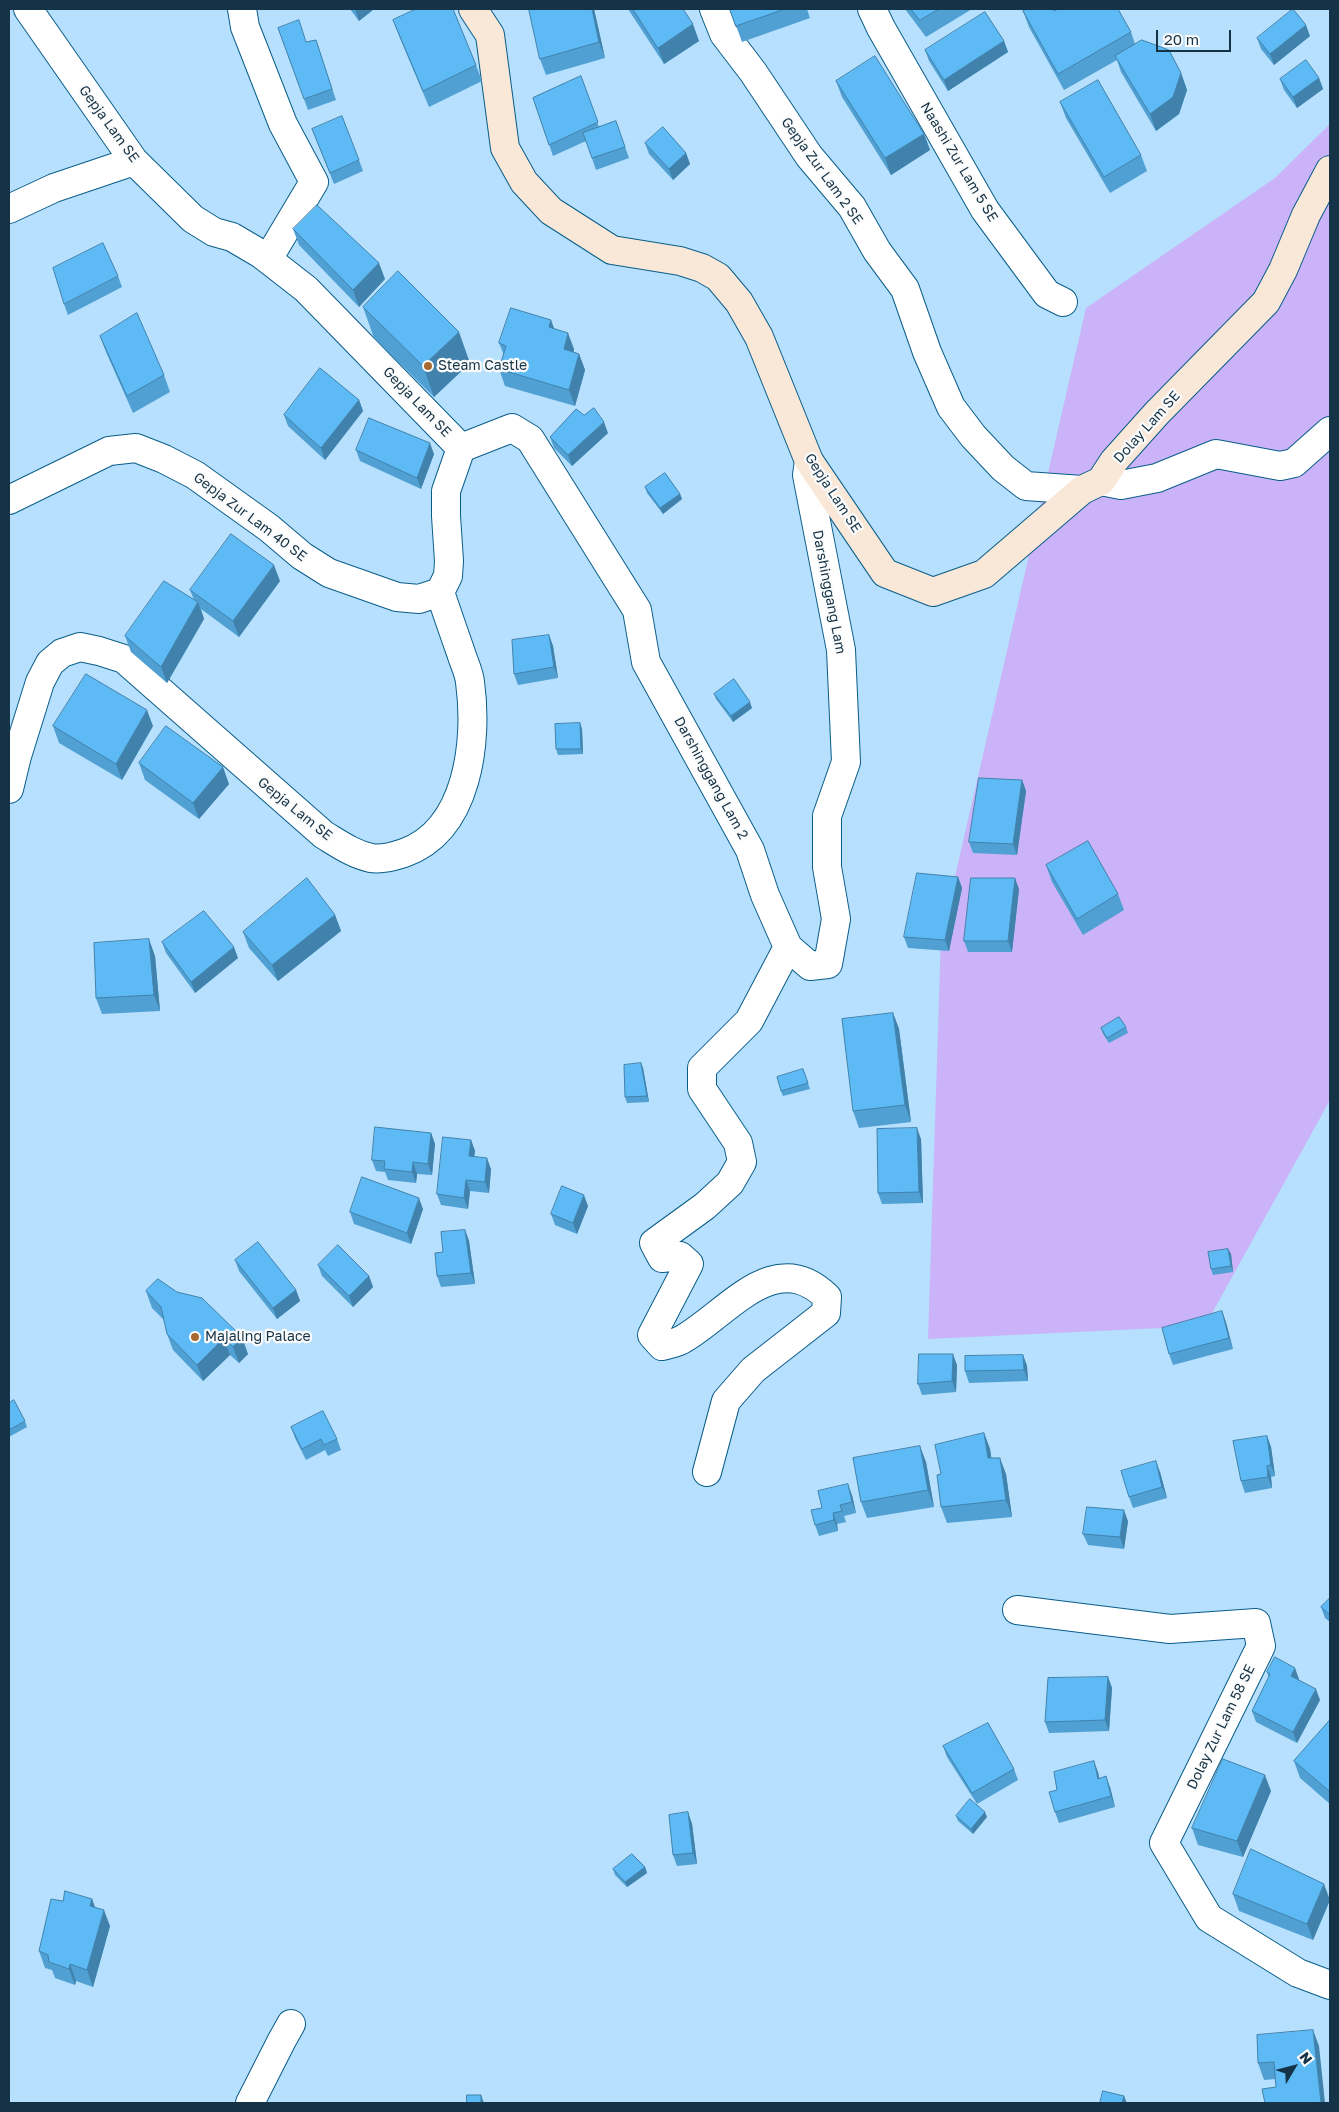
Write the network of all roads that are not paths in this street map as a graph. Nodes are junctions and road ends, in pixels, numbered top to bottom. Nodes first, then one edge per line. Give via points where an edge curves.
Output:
1 (28, 9) edge
2 (242, 9) edge
3 (474, 9) edge
4 (714, 9) edge
5 (872, 9) edge
6 (134, 161) junction
7 (1330, 170) edge
8 (9, 209) edge
9 (268, 260) junction
10 (1063, 302) dead end
11 (1330, 431) edge
12 (461, 448) junction
13 (809, 462) junction
14 (1092, 485) junction
15 (9, 500) edge
16 (440, 592) junction
17 (9, 789) edge
18 (788, 946) junction
19 (707, 1472) dead end
20 (1017, 1610) dead end
21 (1330, 1985) edge
22 (291, 2024) dead end
23 (250, 2103) edge

1 - 6 street, Gepja Lam SE
2 - 9 street via 245,27 283,124 314,182
3 - 13 street, Gepja Lam SE via 490,35 506,148 524,182 551,211 612,250 680,261 718,277 739,302 758,337
4 - 14 street, Gepja Zur Lam 2 SE via 724,34 809,156 852,208 877,251 905,289 926,352 951,408 973,436 1003,468 1026,486
5 - 10 street, Naashi Zur Lam 5 SE via 985,210 1047,294
6 - 8 street via 54,188
6 - 9 street, Gepja Lam SE via 194,219 214,232 232,237
7 - 14 street, Dolay Lam SE via 1266,302 1157,413
9 - 12 street, Gepja Lam SE via 306,289
11 - 14 street, Dolay Lam SE via 1294,463 1280,466 1216,454 1157,478 1121,485
12 - 16 street, Gepja Lam SE via 446,491 449,561 448,576
12 - 18 street, Darshinggang Lam 2 via 512,428 530,439 637,610 646,662 750,850 765,896
13 - 14 street, Gepja Lam SE via 885,573 932,592 984,574
13 - 18 street, Darshinggang Lam via 807,475 841,650 846,762 827,816 827,867 836,919 828,964 810,966
15 - 16 street, Gepja Zur Lam 40 SE via 109,451 136,448 195,475 329,573 397,597 419,599
16 - 17 street, Gepja Lam SE via 470,680 473,716 471,753 464,786 448,817 434,835 412,850 373,859 352,852 324,835 124,659 80,648 62,653 50,663 40,682
18 - 19 street via 749,1021 702,1068 702,1089 738,1143 742,1162 730,1183 705,1206 654,1243 662,1258 680,1256 689,1264 652,1335 662,1346 682,1340 762,1282 793,1277 815,1285 828,1297 826,1313 753,1370 726,1401
20 - 21 street, Dolay Zur Lam 58 SE via 1170,1629 1256,1623 1261,1646 1164,1843 1209,1918 1298,1973
22 - 23 street

